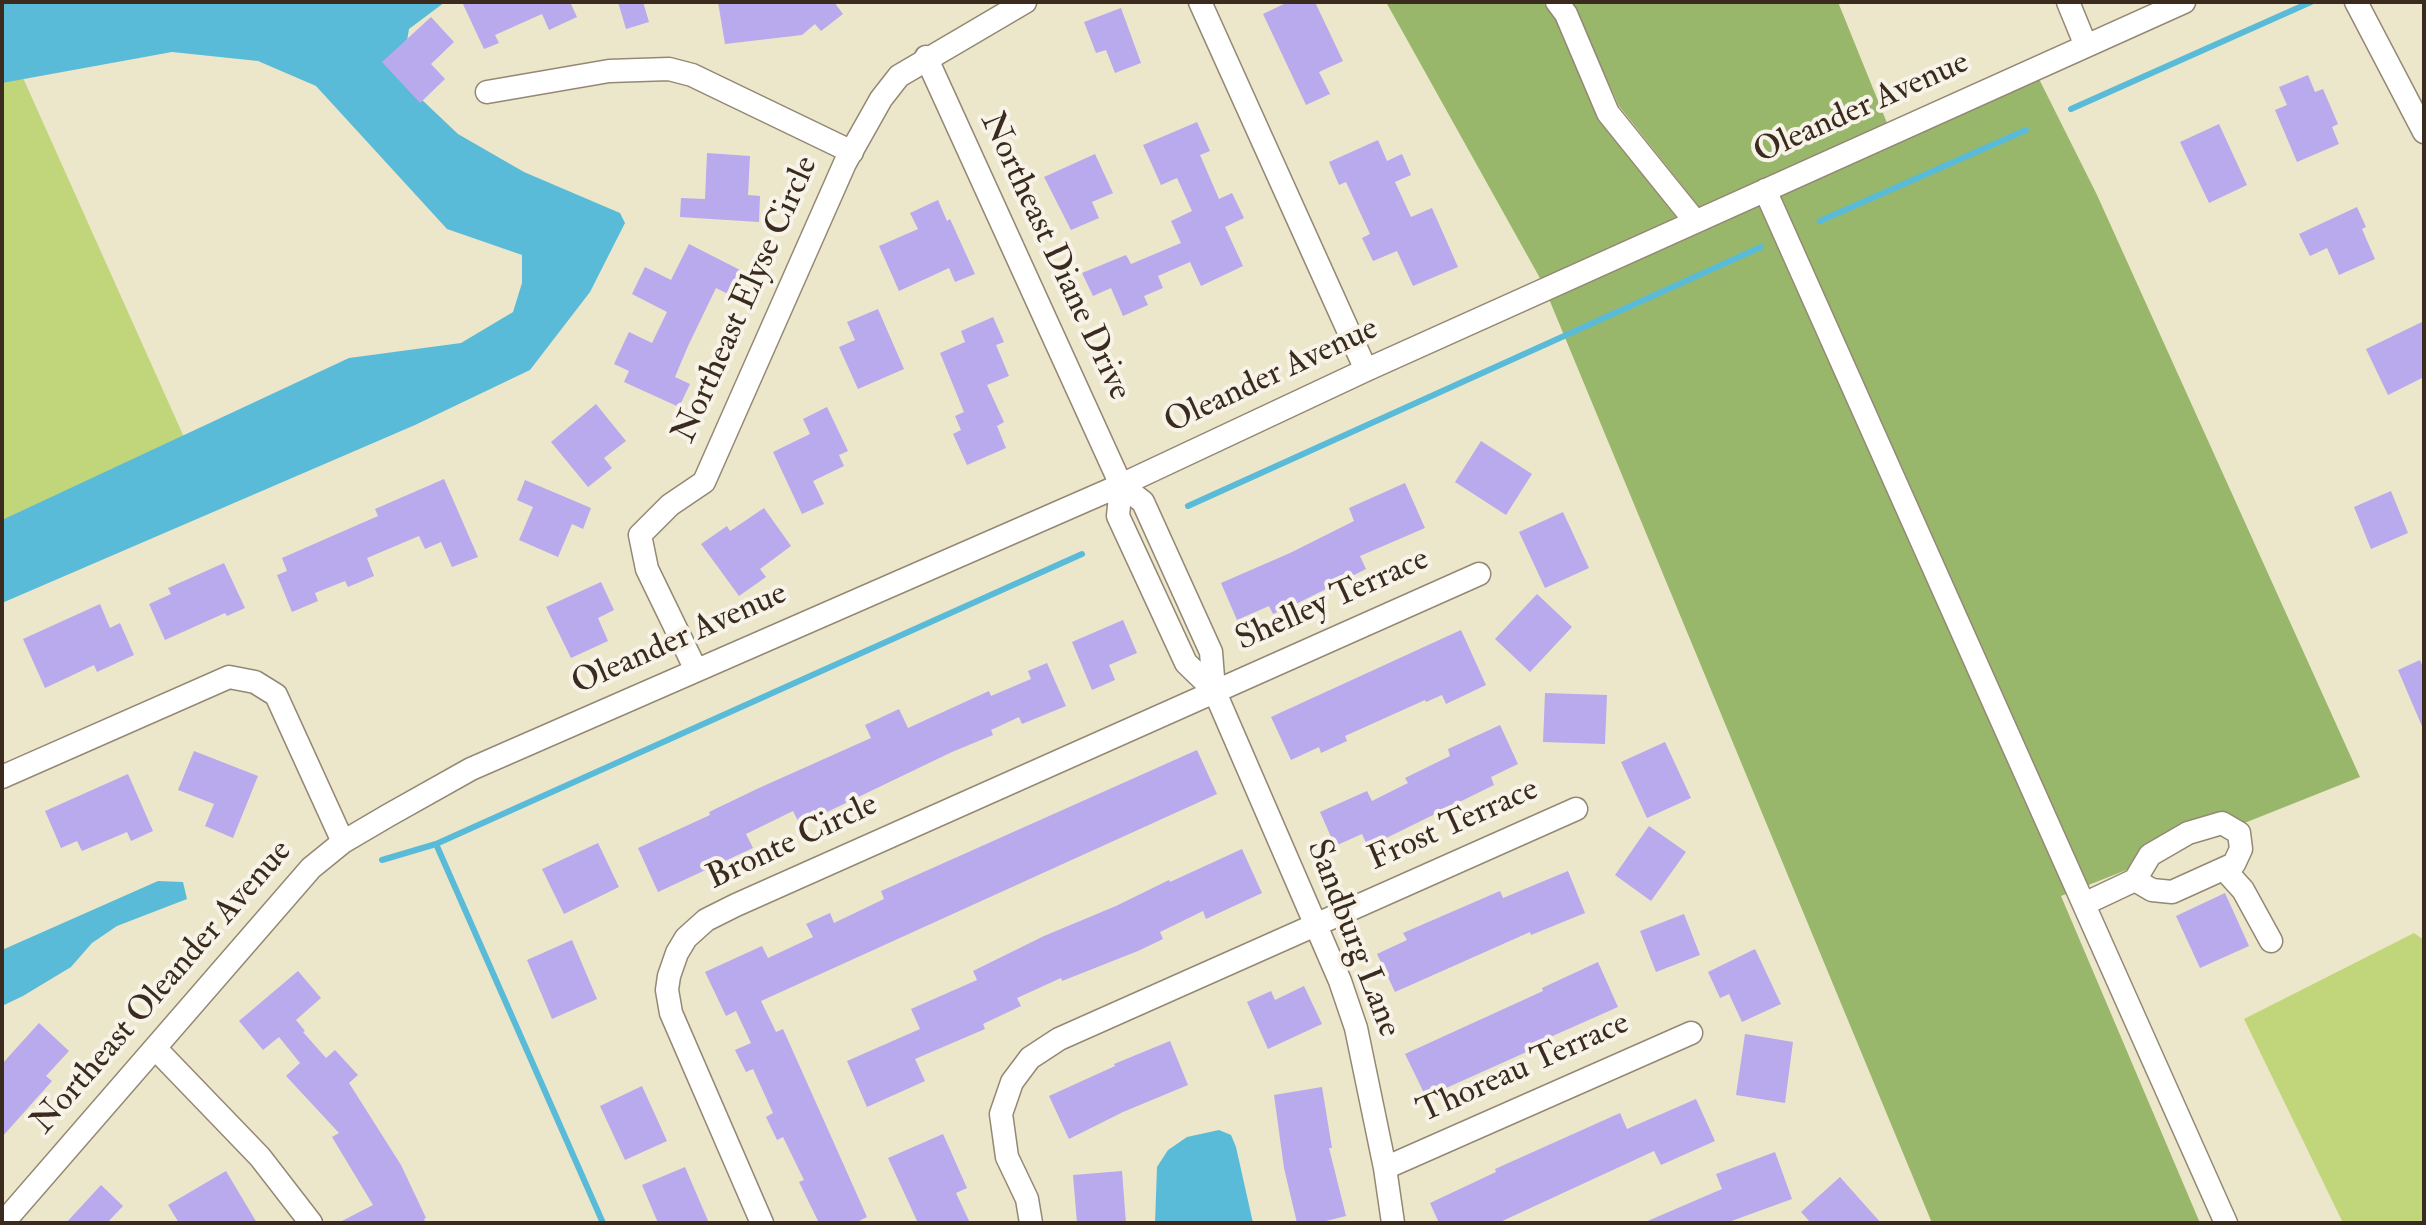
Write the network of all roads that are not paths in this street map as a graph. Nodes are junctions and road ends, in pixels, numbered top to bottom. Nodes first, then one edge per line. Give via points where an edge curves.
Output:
1 (1025, 2) edge
2 (1200, 2) edge
3 (1557, 2) edge
4 (2068, 2) edge
5 (2184, 2) edge
6 (2356, 2) edge
7 (2086, 46) junction
8 (926, 57) junction
9 (487, 92) dead end
10 (2424, 132) edge
11 (852, 152) junction
12 (1765, 190) junction
13 (1695, 221) junction
14 (1366, 370) junction
15 (1121, 485) junction
16 (1479, 574) dead end
17 (696, 670) junction
18 (1214, 690) junction
19 (2, 777) edge
20 (1576, 809) dead end
21 (389, 815) joint
22 (343, 842) junction
23 (2224, 869) junction
24 (2135, 880) junction
25 (2084, 904) junction
26 (1314, 924) junction
27 (2271, 941) dead end
28 (1691, 1033) dead end
29 (155, 1048) junction
30 (1385, 1168) junction
31 (3, 1223) edge
32 (311, 1223) edge
33 (762, 1223) edge
34 (1031, 1223) edge
35 (1393, 1223) edge
36 (2226, 1223) edge

1 - 8 street, Northeast Elyse Circle
2 - 14 street
3 - 13 street via 1608,113
4 - 7 street
5 - 7 street, Oleander Avenue
6 - 10 street
7 - 12 street, Oleander Avenue
8 - 11 street, Northeast Elyse Circle via 899,76 881,99
8 - 15 street, Northeast Diane Drive
9 - 11 street via 609,71 669,69 692,75
11 - 17 street, Northeast Elyse Circle via 704,482 640,535 647,569
12 - 13 street, Oleander Avenue
12 - 25 street
13 - 14 street, Oleander Avenue
14 - 15 street, Oleander Avenue
15 - 17 street, Oleander Avenue
15 - 18 street, Sandburg Lane via 1143,502 1174,570 1211,652
16 - 18 street, Shelley Terrace
17 - 21 street, Oleander Avenue via 471,769
18 - 26 street, Sandburg Lane
18 - 33 street, Bronte Circle via 736,905 706,920 686,938 669,976 671,1013
19 - 22 street via 229,677 255,682 276,695
20 - 26 street, Frost Terrace
21 - 22 street, Northeast Oleander Avenue
22 - 29 street, Northeast Oleander Avenue via 311,868
23 - 24 street via 2172,892 2152,890
23 - 24 street via 2234,864 2241,849 2239,833 2222,823 2167,843 2150,855
23 - 27 street via 2243,890
24 - 25 street
25 - 36 street
26 - 30 street, Sandburg Lane via 1356,1028
26 - 34 street via 1059,1039 1030,1058 1012,1082 1001,1114 1007,1157 1027,1199
28 - 30 street, Thoreau Terrace
29 - 31 street, Northeast Oleander Avenue
29 - 32 street via 260,1157
30 - 35 street, Sandburg Lane

